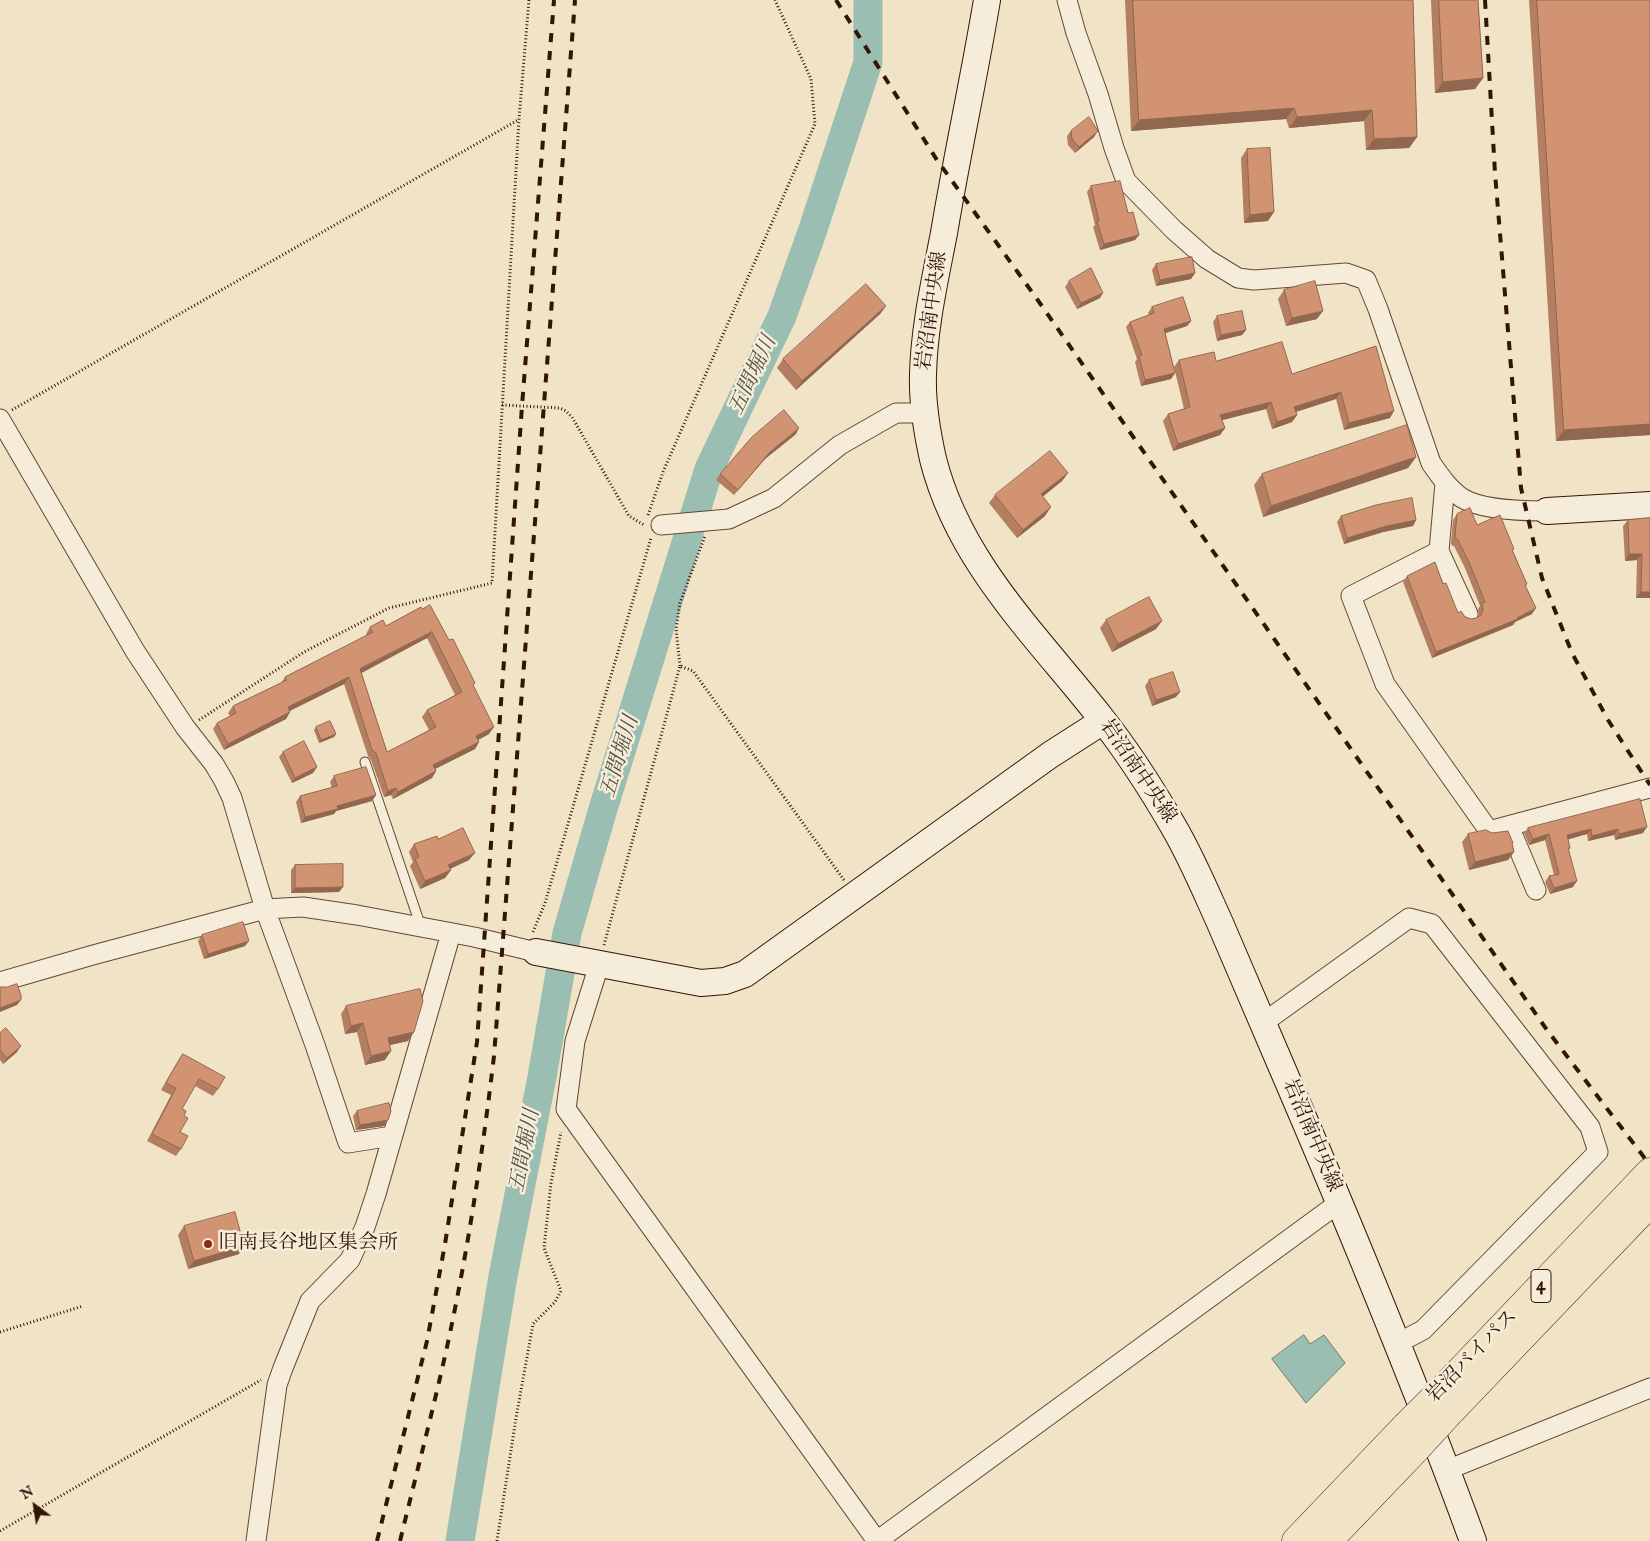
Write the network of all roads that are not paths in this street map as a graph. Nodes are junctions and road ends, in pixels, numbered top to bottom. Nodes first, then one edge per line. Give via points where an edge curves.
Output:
1 (986, 0) edge
2 (1067, 0) edge
3 (925, 413) junction
4 (4, 415) edge
5 (1445, 483) junction
6 (1650, 505) edge
7 (1547, 511) joint
8 (661, 524) road end
9 (1439, 551) junction
10 (1468, 614) dead end
11 (1103, 721) junction
12 (365, 762) dead end
13 (1650, 788) edge
14 (1509, 826) junction
15 (1536, 890) dead end
16 (265, 909) junction
17 (421, 927) junction
18 (451, 933) junction
19 (531, 950) joint
20 (598, 965) junction
21 (0, 982) edge
22 (1263, 1023) junction
23 (392, 1136) junction
24 (1647, 1186) edge
25 (1340, 1202) junction
26 (1398, 1343) junction
27 (1650, 1388) edge
28 (1411, 1438) junction
29 (1447, 1470) junction
30 (256, 1541) edge
31 (877, 1541) edge
32 (1296, 1541) edge
33 (1328, 1541) edge
34 (1473, 1541) edge

1 - 3 street, 岩沼南中央線 via 926,330
2 - 5 street via 1126,181 1174,230 1208,259 1238,278 1254,280 1346,273 1366,280 1432,463
3 - 8 street via 896,413 840,445 774,498 729,519
3 - 11 street, 岩沼南中央線 via 944,494 975,558
4 - 16 street via 135,651 214,764 232,798
5 - 7 street via 1464,499 1492,508
5 - 9 street
6 - 7 street
9 - 10 street
9 - 14 street via 1351,596 1384,684 1489,831
11 - 20 street via 1050,755 745,974 725,981 701,983
11 - 22 street, 岩沼南中央線 via 1139,770 1174,827
12 - 17 lane
13 - 14 street
14 - 15 street
16 - 17 street via 303,907
16 - 21 street
16 - 23 street via 348,1143
17 - 18 street
18 - 19 street
18 - 23 street
19 - 20 street
20 - 31 street via 574,1041 566,1109
22 - 25 street, 岩沼南中央線
22 - 26 street via 1409,918 1432,924 1590,1127 1598,1152 1424,1330
23 - 30 street via 368,1219 350,1260 310,1301 283,1368
24 - 28 highway, 岩沼バイパス / 4, bridge
25 - 26 street, 岩沼南中央線
25 - 31 street
26 - 29 street, 岩沼南中央線
27 - 29 street
28 - 32 highway, 岩沼バイパス / 4
28 - 33 highway, 岩沼バイパス / 4
29 - 34 street, 岩沼南中央線

